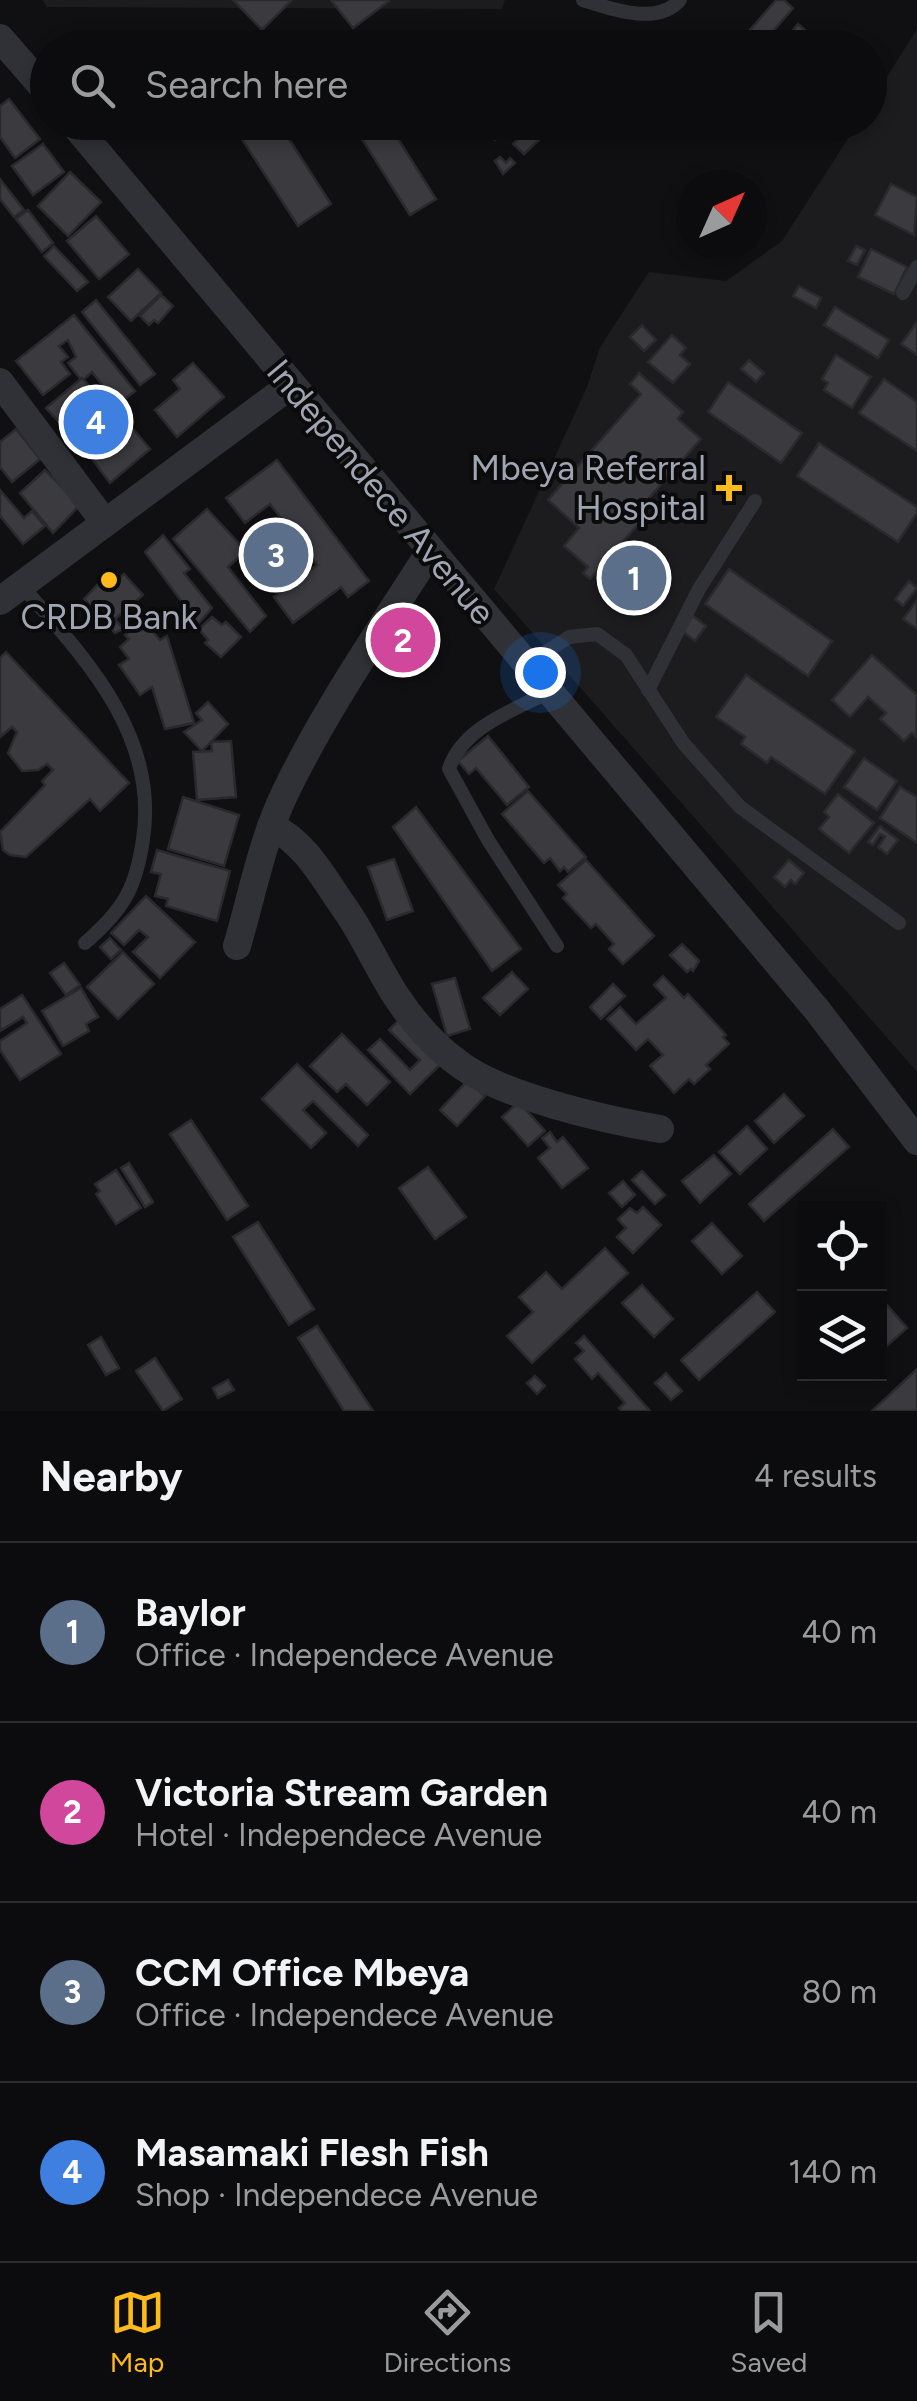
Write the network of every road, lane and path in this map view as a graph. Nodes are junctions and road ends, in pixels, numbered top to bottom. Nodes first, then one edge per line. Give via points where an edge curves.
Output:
1 (583, 0) edge
2 (680, 0) edge
3 (0, 38) edge
4 (30, 73) edge
5 (87, 140) edge
6 (917, 268) edge
7 (903, 293) dead end
8 (0, 382) edge
9 (290, 385) junction
10 (755, 501) dead end
11 (105, 523) junction
12 (431, 550) junction
13 (10, 593) edge
14 (526, 665) junction
15 (648, 690) junction
16 (548, 692) junction
17 (271, 826) junction
18 (899, 923) dead end
19 (85, 943) dead end
20 (237, 946) dead end
21 (558, 946) dead end
22 (660, 1130) dead end
23 (917, 1142) edge

1 - 2 lane via 655,14
3 - 4 street
5 - 9 street, Independece Avenue
6 - 7 lane
8 - 11 street
9 - 11 street
9 - 12 street, Independece Avenue
10 - 15 lane via 699,589
11 - 13 street
12 - 14 street, Independece Avenue
12 - 17 street via 307,752
13 - 19 lane via 79,651 110,694 143,771 147,814 134,884
14 - 15 lane via 569,637 597,634 626,654
14 - 16 street, Independece Avenue
15 - 18 lane via 684,744 740,807
16 - 21 lane via 472,734 449,769
16 - 23 street, Independece Avenue via 817,1010
17 - 20 street
17 - 22 street via 312,860 396,996 459,1064 559,1105

